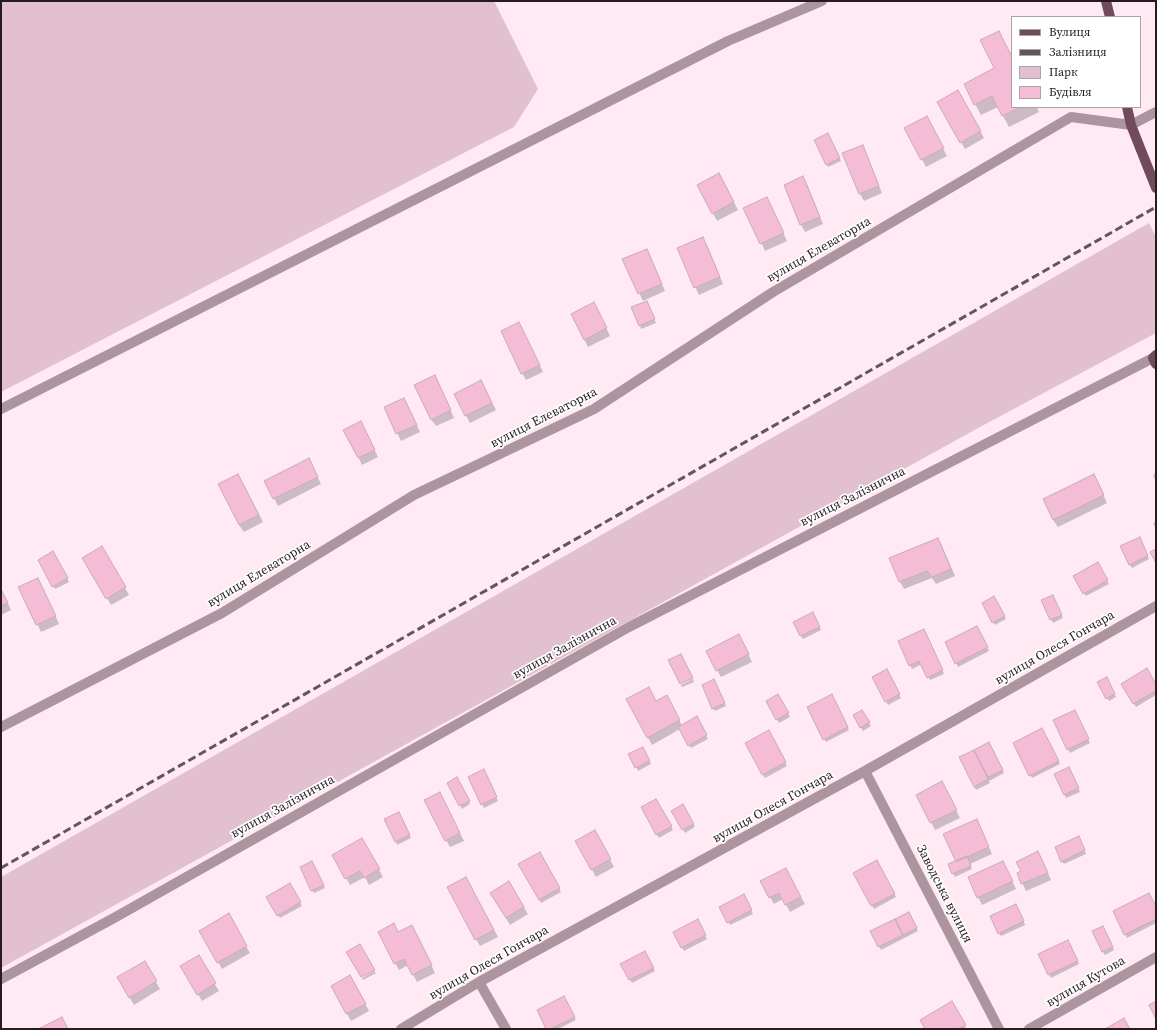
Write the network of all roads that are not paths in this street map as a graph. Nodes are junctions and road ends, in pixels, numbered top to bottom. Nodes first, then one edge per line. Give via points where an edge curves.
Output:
1 (822, 1) edge
2 (1106, 1) edge
3 (1110, 16) edge
4 (1127, 108) edge
5 (1156, 112) edge
6 (1131, 125) junction
7 (1156, 188) edge
8 (1155, 359) edge
9 (1, 409) edge
10 (1156, 606) edge
11 (1, 727) edge
12 (865, 771) junction
13 (1156, 957) edge
14 (1, 979) edge
15 (479, 982) junction
16 (401, 1029) edge
17 (506, 1029) edge
18 (999, 1029) edge
19 (1029, 1029) edge

1 - 9 street via 728,42
2 - 3 main road
4 - 6 main road
5 - 6 street
6 - 7 main road
6 - 11 street, вулиця Елеваторна via 1070,117 773,292 594,409 414,495 222,613
8 - 14 street, вулиця Залізнична via 629,627
10 - 12 street, вулиця Олеся Гончара
12 - 15 street, вулиця Олеся Гончара
12 - 18 street, Заводська вулиця
13 - 19 street, вулиця Кутова
15 - 16 street, вулиця Олеся Гончара
15 - 17 street

